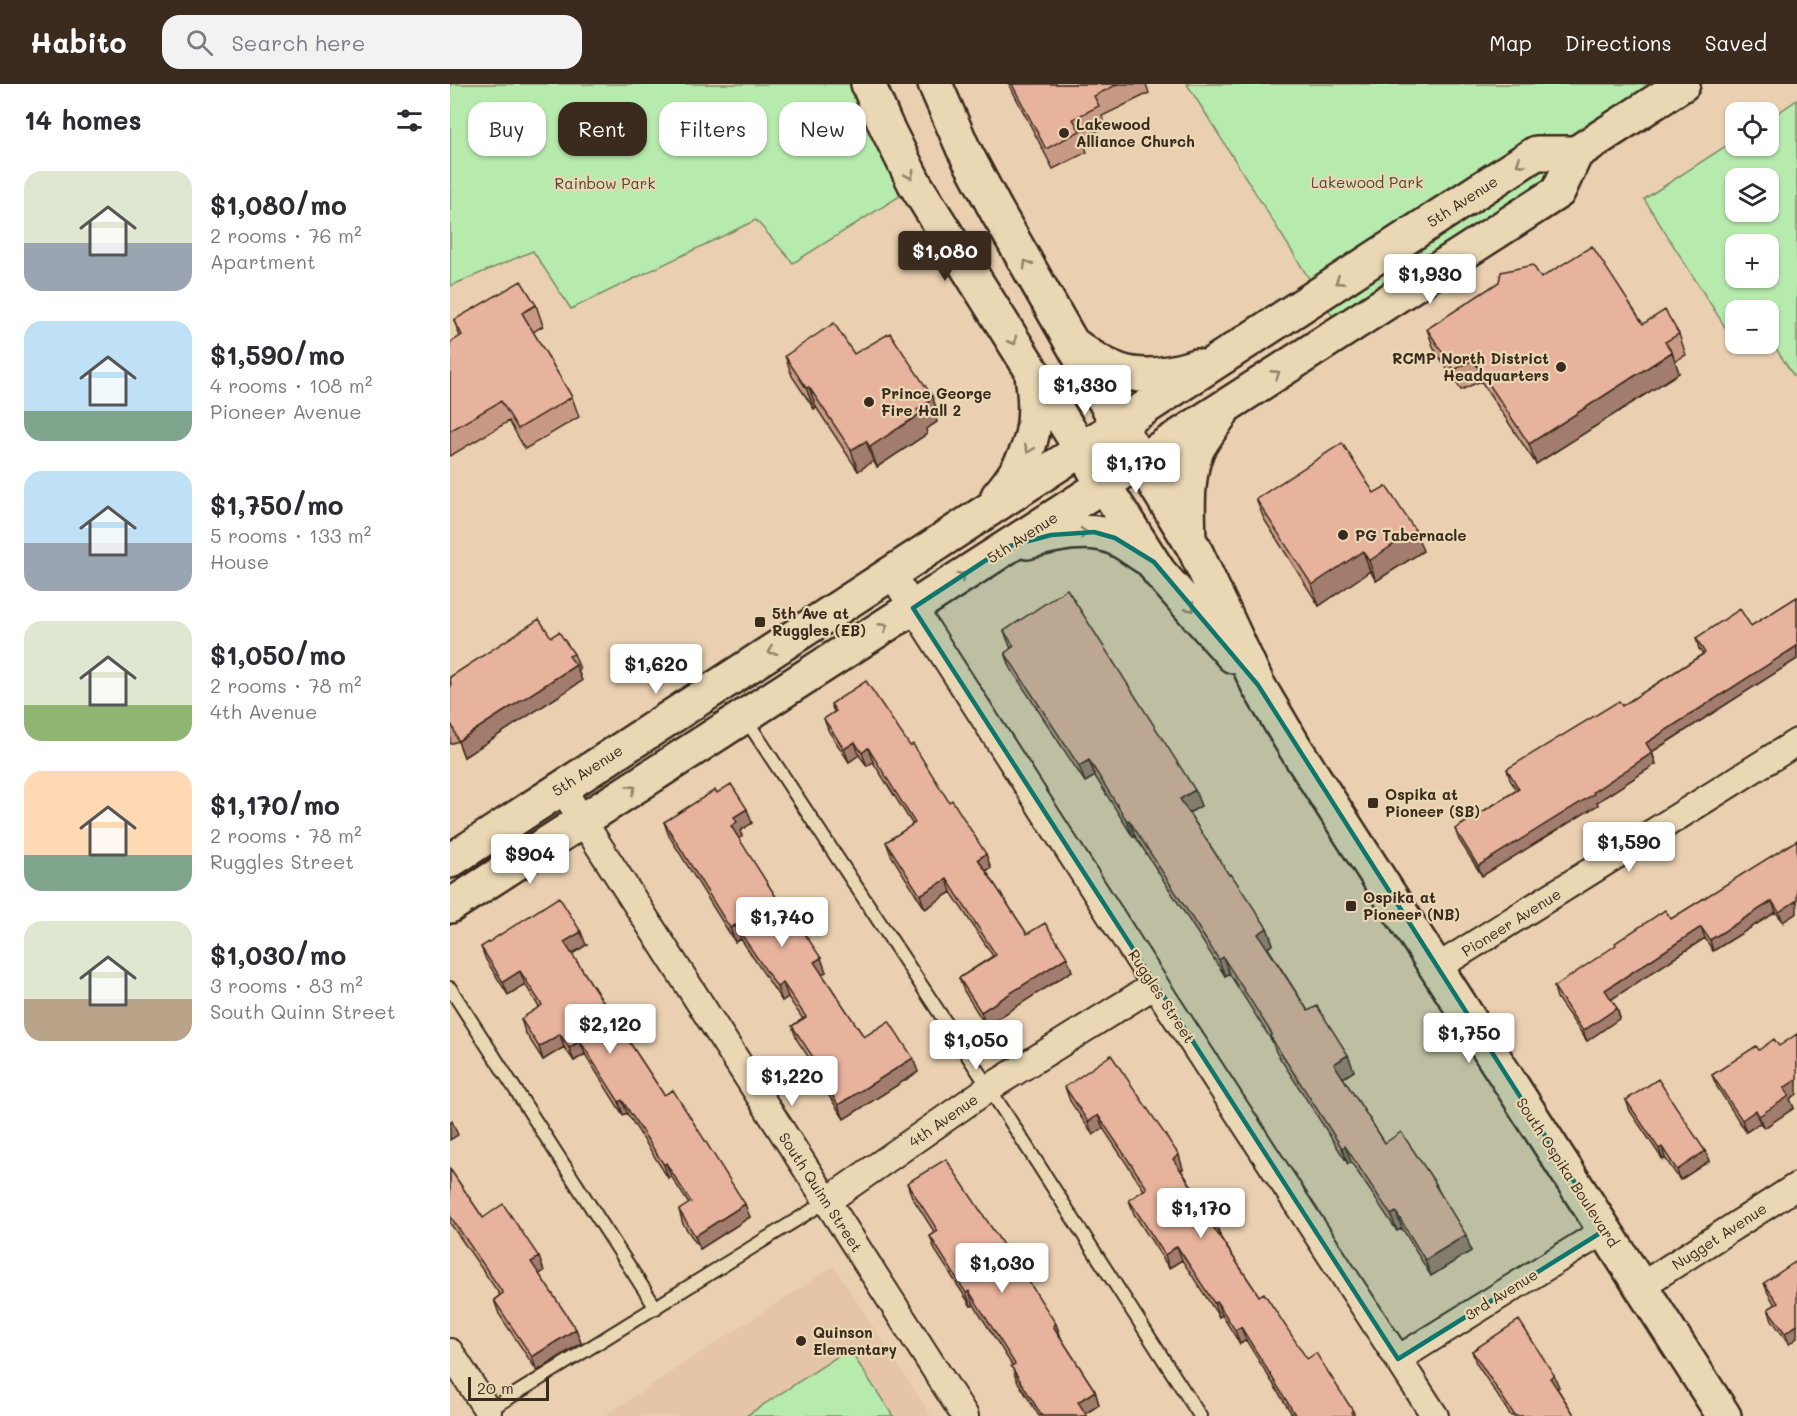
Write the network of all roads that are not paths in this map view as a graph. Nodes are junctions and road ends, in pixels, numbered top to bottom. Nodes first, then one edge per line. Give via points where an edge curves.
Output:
1 (868, 84) edge
2 (934, 84) edge
3 (1683, 84) edge
4 (1576, 153) junction
5 (1071, 342) junction
6 (1220, 358) junction
7 (1031, 370) junction
8 (1226, 405) junction
9 (1118, 424) junction
10 (1081, 449) junction
11 (1140, 460) junction
12 (1104, 484) junction
13 (983, 513) junction
14 (1189, 540) junction
15 (1006, 547) junction
16 (1154, 562) junction
17 (891, 573) junction
18 (913, 608) junction
19 (1258, 685) junction
20 (744, 717) junction
21 (1797, 742) edge
22 (561, 787) junction
23 (583, 821) junction
24 (450, 861) edge
25 (450, 906) edge
26 (1438, 967) junction
27 (1155, 985) junction
28 (450, 988) edge
29 (989, 1088) junction
30 (1797, 1186) edge
31 (827, 1201) junction
32 (1605, 1230) junction
33 (1641, 1286) junction
34 (656, 1308) junction
35 (450, 1352) edge
36 (1398, 1359) junction
37 (485, 1413) edge
38 (965, 1416) edge
39 (1200, 1416) edge
40 (1435, 1416) edge
41 (1724, 1416) edge

1 -> 7 main road, South Ospika Boulevard via 915,184
5 -> 2 main road, South Ospika Boulevard via 990,200
3 - 4 main road
4 -> 6 main road, 5th Avenue via 1536,153
8 -> 4 main road, 5th Avenue via 1558,192
5 - 6 main road via 1105,366 1145,375 1164,375
5 - 9 main road, South Ospika Boulevard
6 - 9 main road, 5th Avenue
7 - 10 main road, South Ospika Boulevard
7 -> 13 main road via 1035,397 1031,445 1023,463
8 - 11 main road, 5th Avenue
8 - 14 main road via 1197,450 1190,478
9 - 10 main road, 5th Avenue
9 - 11 main road, South Ospika Boulevard
10 - 12 main road, South Ospika Boulevard
10 - 13 main road, 5th Avenue
11 - 12 main road, 5th Avenue
11 - 14 main road, South Ospika Boulevard
12 - 15 main road, 5th Avenue
12 - 16 main road, South Ospika Boulevard
13 - 17 main road, 5th Avenue
14 - 19 main road, South Ospika Boulevard
15 -> 16 main road via 1051,535 1094,532 1115,538
18 -> 15 main road, 5th Avenue
16 -> 19 main road, South Ospika Boulevard
17 - 18 street, Ruggles Street
17 -> 22 main road, 5th Avenue
20 -> 18 main road, 5th Avenue
18 - 27 street, Ruggles Street
19 - 26 main road, South Ospika Boulevard
23 -> 20 main road, 5th Avenue
20 - 29 lane
21 - 26 street, Pioneer Avenue
22 - 23 street, South Quinn Street
22 - 24 main road, 5th Avenue
23 - 25 main road, 5th Avenue
23 - 31 street, South Quinn Street
26 - 32 main road, South Ospika Boulevard
27 - 29 street, 4th Avenue
27 - 36 street, Ruggles Street
28 - 34 lane
29 - 31 street, 4th Avenue
29 - 39 lane
30 - 33 street, Nugget Avenue
31 - 34 lane
31 - 38 street, South Quinn Street
32 - 33 main road, South Ospika Boulevard
32 - 36 street, 3rd Avenue
33 - 41 main road, South Ospika Boulevard
34 - 37 lane
35 - 37 street
36 - 40 street, Ruggles Street

